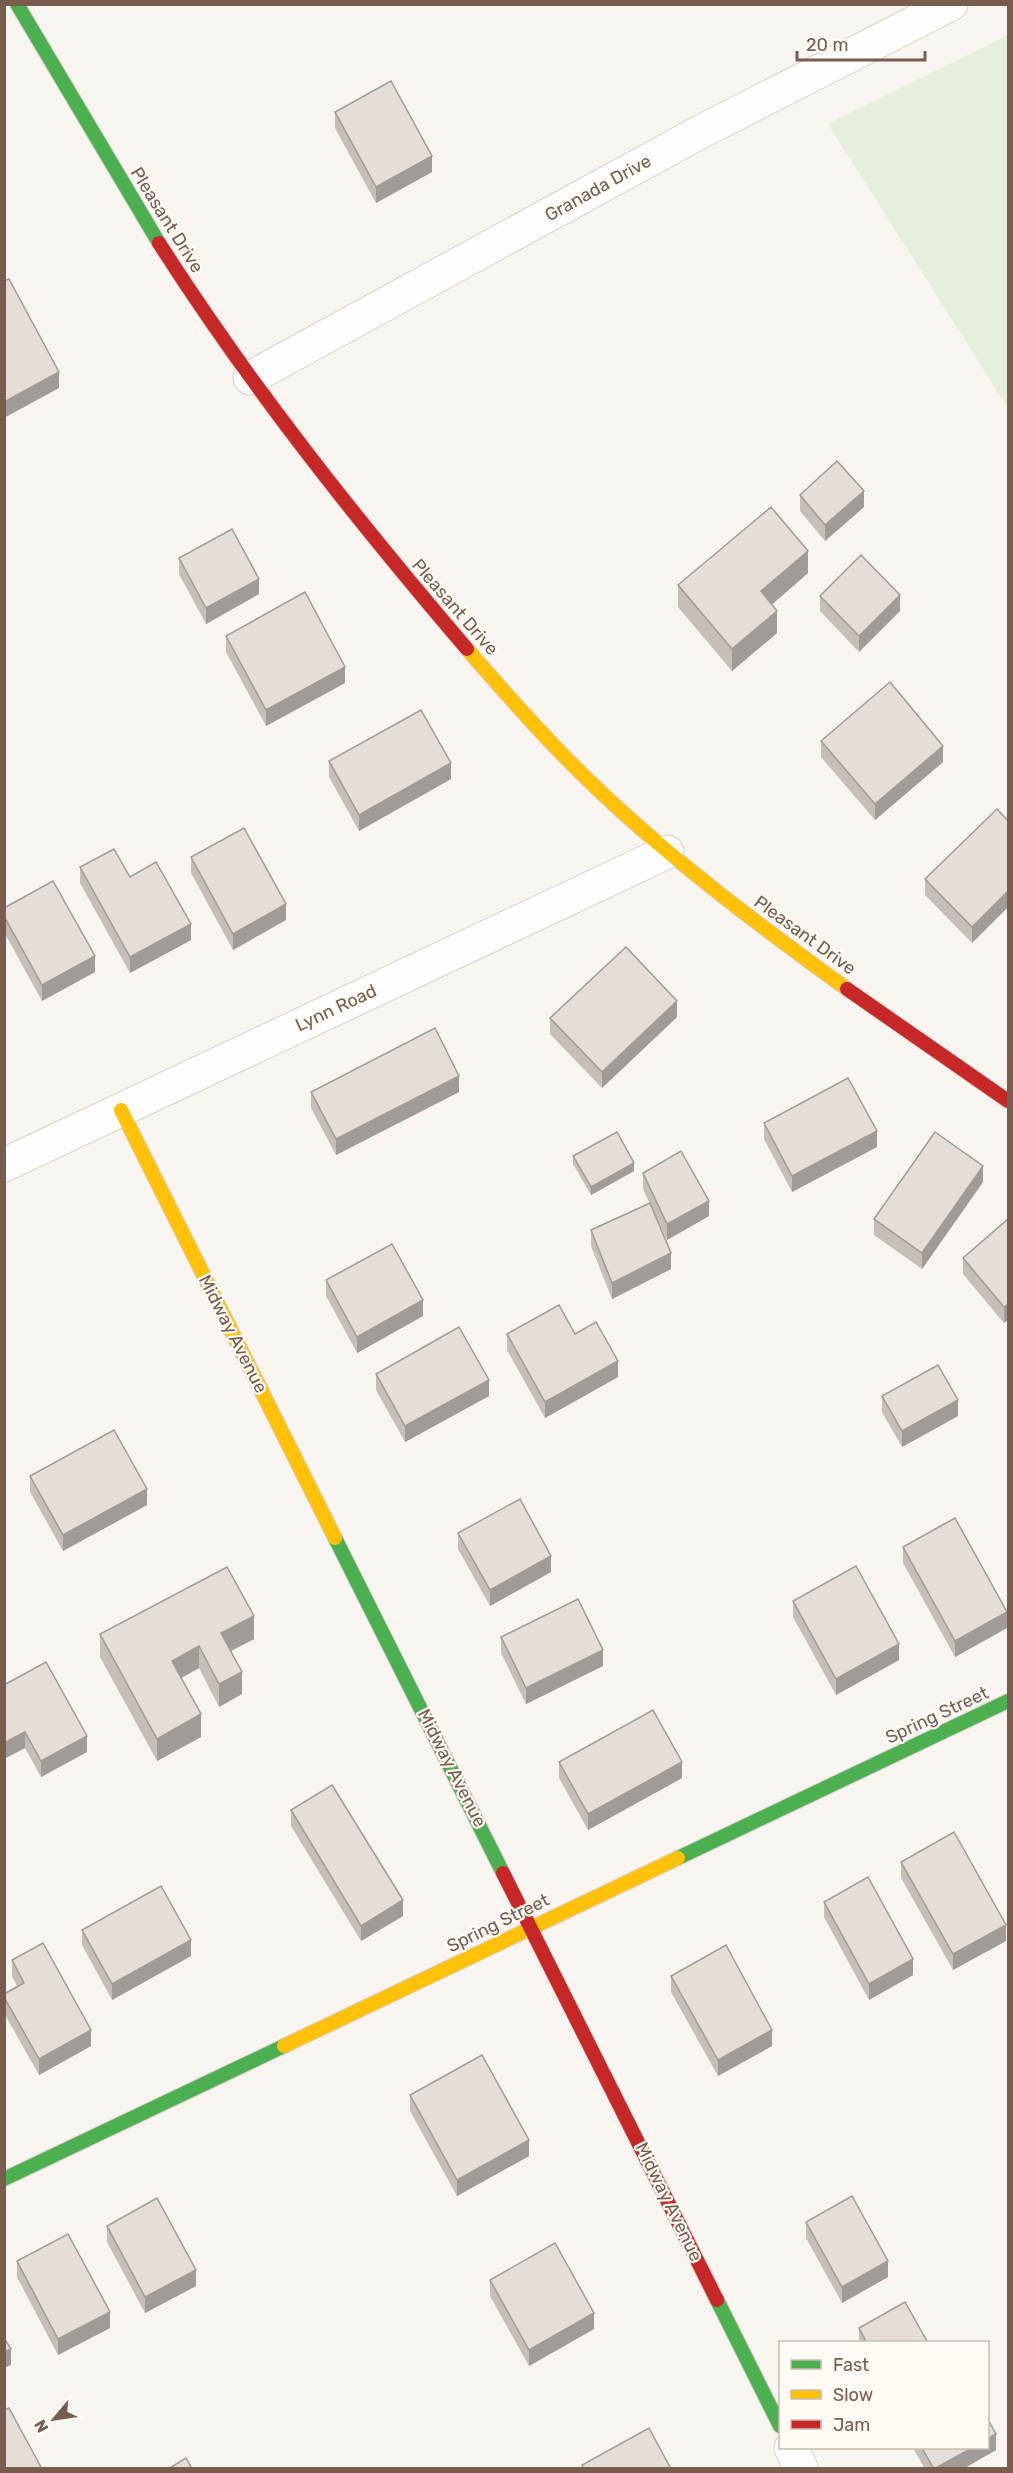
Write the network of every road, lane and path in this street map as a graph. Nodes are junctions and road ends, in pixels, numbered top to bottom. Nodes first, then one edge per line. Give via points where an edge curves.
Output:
1 (17, 4) edge
2 (951, 4) edge
3 (249, 378) junction
4 (668, 852) junction
5 (1008, 1101) edge
6 (121, 1110) junction
7 (4, 1165) edge
8 (1008, 1701) edge
9 (532, 1927) junction
10 (4, 2180) edge
11 (779, 2424) edge
12 (791, 2449) edge
13 (801, 2469) edge

1 - 3 street, Pleasant Drive via 155,237
2 - 3 street, Granada Drive via 702,131
3 - 4 street, Pleasant Drive via 322,476 473,656 604,795
4 - 5 street, Pleasant Drive via 822,971
4 - 6 street, Lynn Road
6 - 7 street, Lynn Road
6 - 9 street, Midway Avenue
8 - 9 street, Spring Street
9 - 10 street, Spring Street
9 - 11 street, Midway Avenue
12 - 13 street

